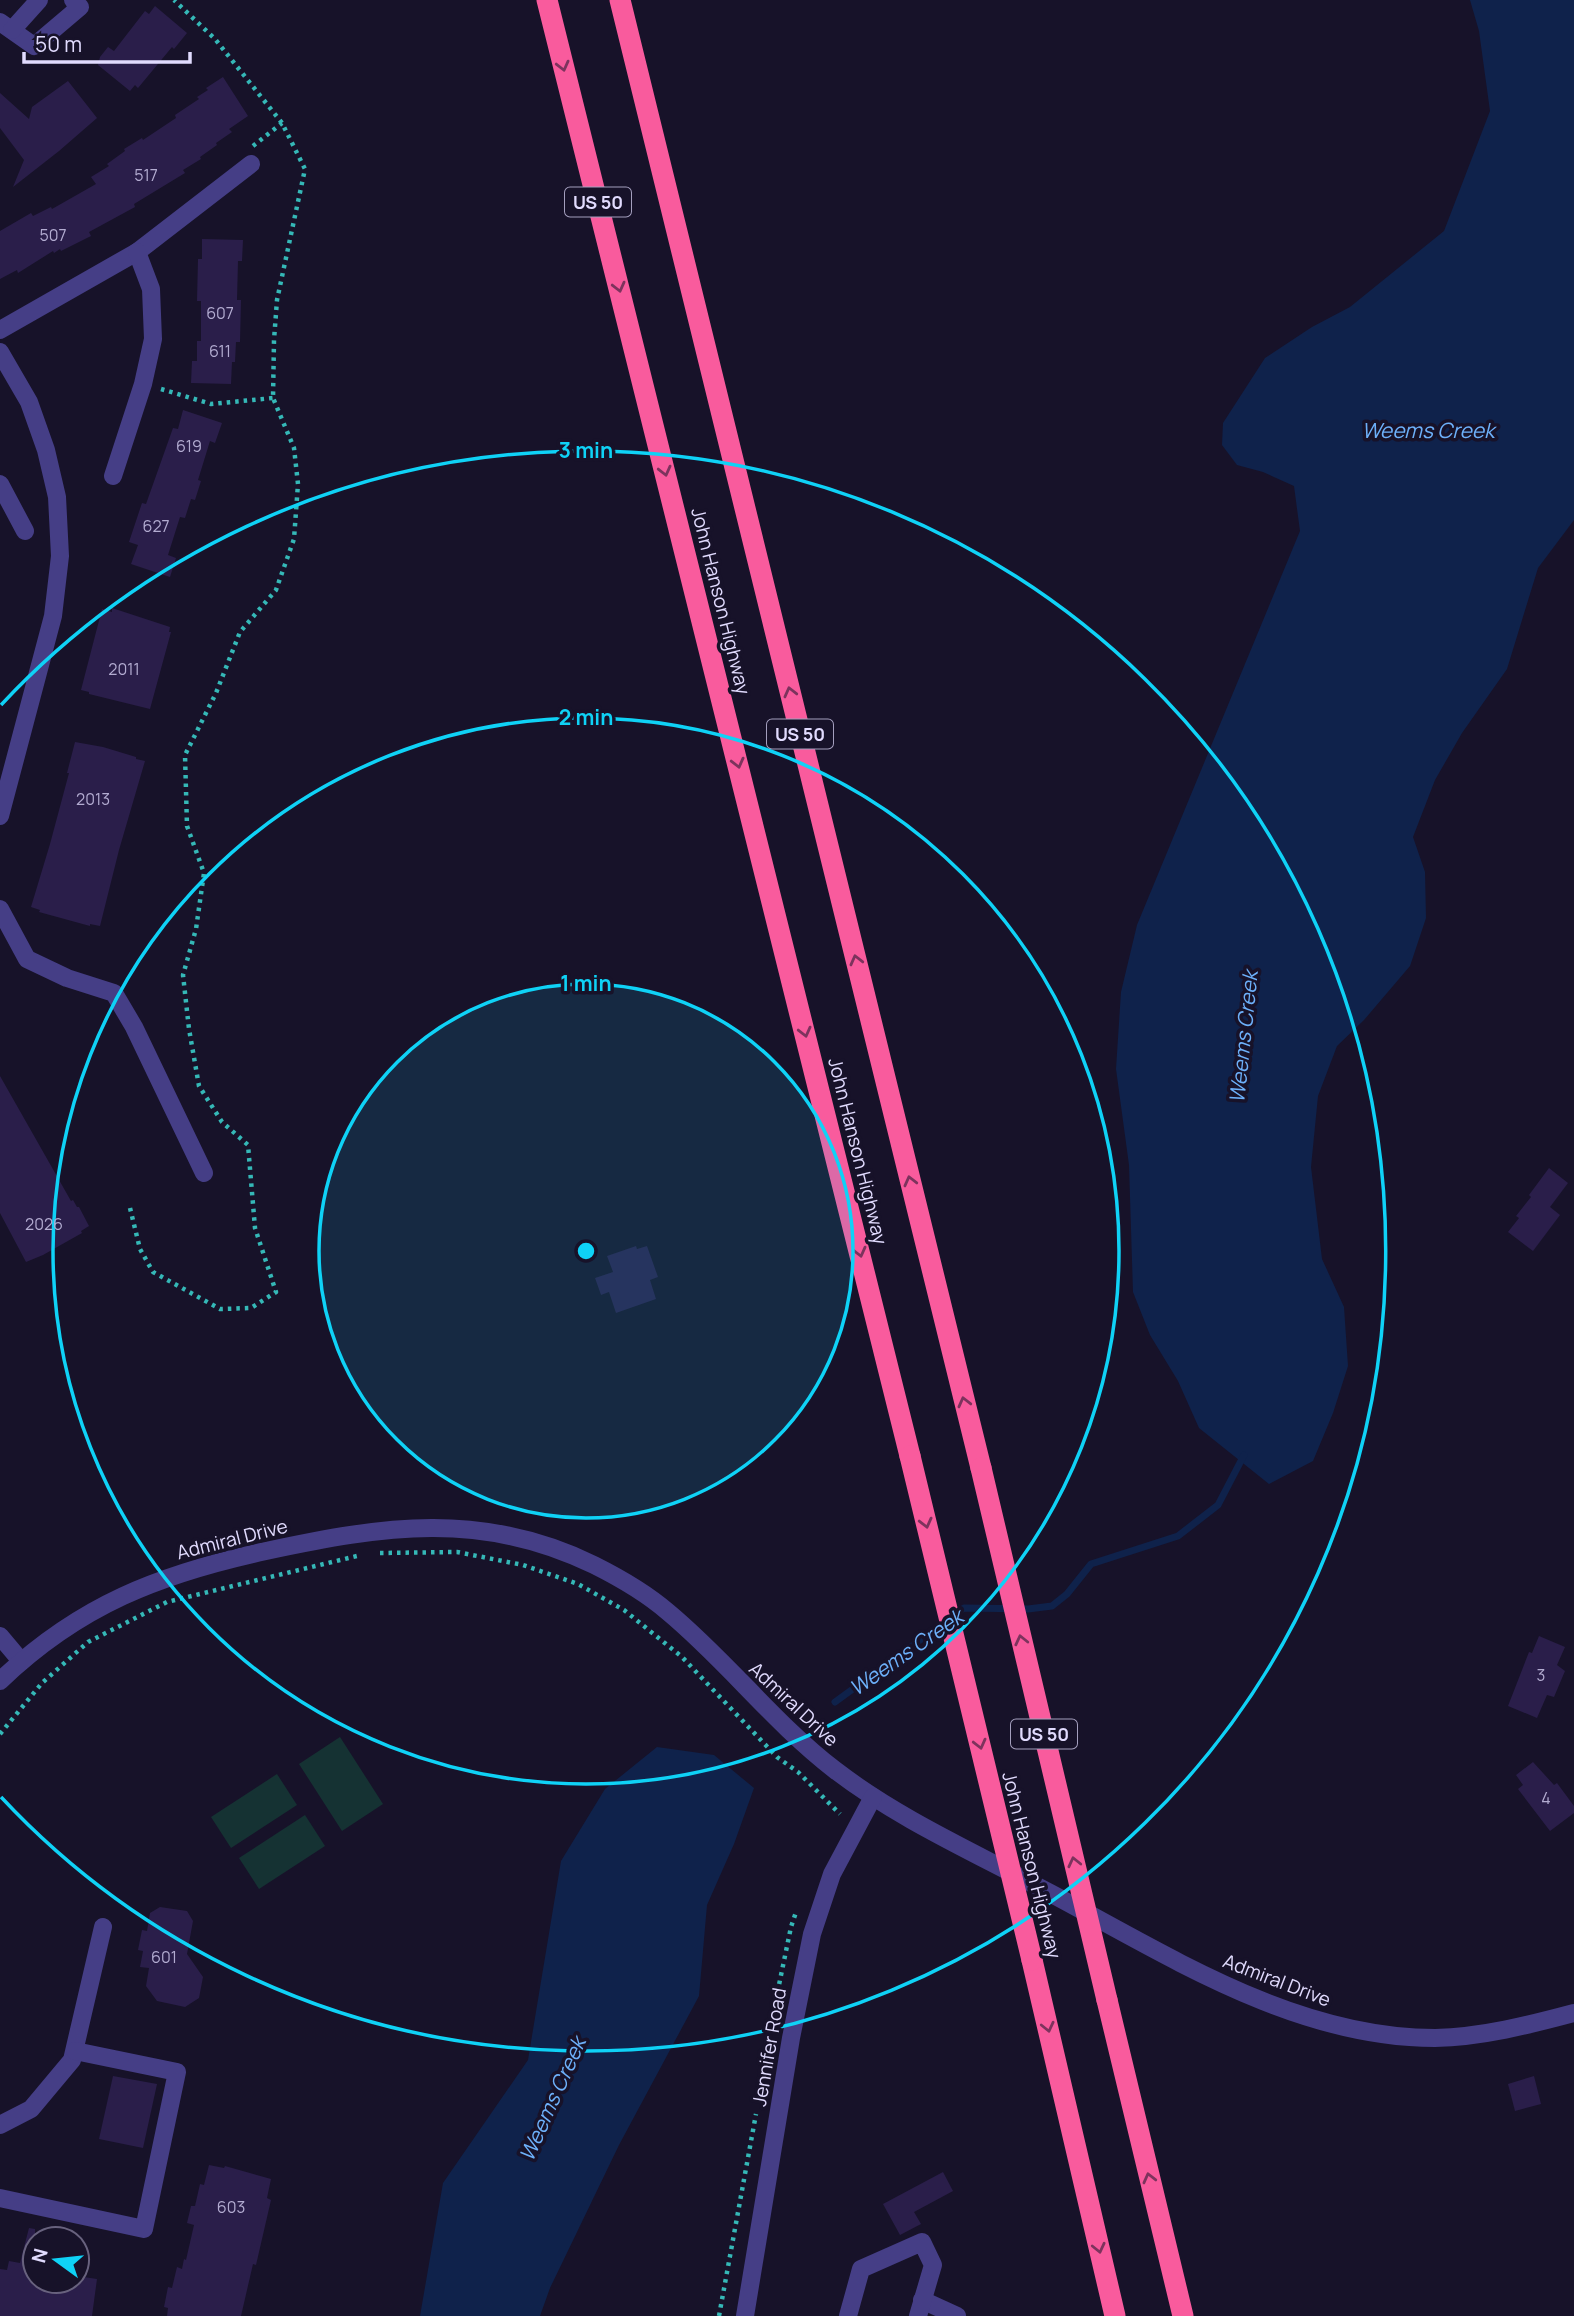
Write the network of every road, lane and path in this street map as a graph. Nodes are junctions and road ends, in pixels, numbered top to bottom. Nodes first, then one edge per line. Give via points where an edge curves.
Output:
1 (39, 0) edge
2 (73, 0) edge
3 (174, 0) edge
4 (547, 0) edge
5 (620, 0) edge
6 (6, 26) edge
7 (282, 122) junction
8 (251, 164) joint
9 (137, 252) junction
10 (0, 330) edge
11 (0, 352) edge
12 (143, 384) junction
13 (273, 398) junction
14 (114, 476) dead end
15 (0, 484) edge
16 (25, 531) dead end
17 (0, 816) edge
18 (0, 909) edge
19 (204, 1173) dead end
20 (130, 1208) dead end
21 (0, 1636) edge
22 (21, 1661) junction
23 (0, 1681) edge
24 (0, 1734) edge
25 (873, 1797) junction
26 (840, 1814) dead end
27 (103, 1927) dead end
28 (1574, 2013) edge
29 (75, 2051) junction
30 (0, 2125) edge
31 (0, 2198) edge
32 (920, 2308) edge
33 (745, 2316) edge
34 (848, 2316) edge
35 (957, 2316) edge
36 (1115, 2316) edge
37 (1183, 2316) edge

1 - 6 street
2 - 6 street via 80,7 34,46
3 - 7 path via 215,39
4 -> 36 highway, John Hanson Highway / US 50, bridge via 910,1456
37 -> 5 highway, US 50, bridge via 981,1468
7 - 8 path via 248,150
7 - 13 path via 305,169 277,300
8 - 9 street
9 - 10 street
9 - 12 street via 151,289 153,338
11 - 17 street via 29,402 46,450 57,497 60,556 53,616
12 - 13 path via 211,404
12 - 14 street
13 - 20 path via 294,448 298,484 295,540 276,590 240,632 186,755 187,826 204,873 183,975 199,1086 222,1122 248,1145 256,1228 276,1292 251,1308 220,1309 161,1277 140,1249
15 - 16 street
18 - 19 street via 27,959 114,993
21 - 22 street
22 - 23 street, Admiral Drive
22 - 25 street, Admiral Drive via 107,1603 208,1564 375,1531 438,1527 502,1533 572,1555 643,1593 689,1630 805,1745
24 - 26 path via 42,1683 88,1642 166,1602 370,1553 457,1552 523,1564 578,1584 624,1609 682,1657 777,1757
25 - 28 street, Admiral Drive via 1173,1958 1315,2019 1375,2032 1437,2038 1500,2031
25 - 33 street, Jennifer Road via 832,1874 812,1934
27 - 29 street
29 - 30 street via 32,2109
29 - 31 street via 177,2072 144,2230
32 - 34 street via 933,2265 922,2242 861,2269
32 - 35 street

